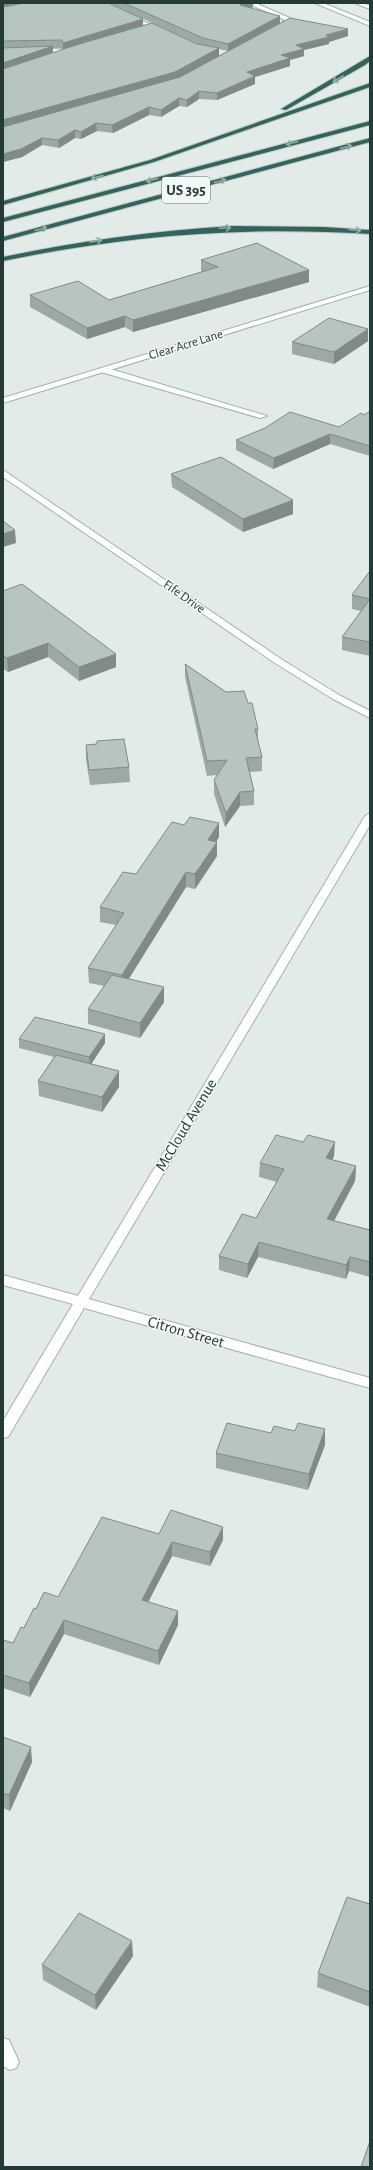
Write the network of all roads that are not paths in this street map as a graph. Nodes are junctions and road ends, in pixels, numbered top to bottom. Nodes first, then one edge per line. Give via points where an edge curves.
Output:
1 (100, 3) edge
2 (250, 3) edge
3 (318, 3) edge
4 (359, 3) edge
5 (370, 7) edge
6 (370, 24) edge
7 (154, 27) junction
8 (139, 31) edge
9 (274, 32) edge
10 (167, 34) edge
11 (81, 48) edge
12 (74, 50) junction
13 (3, 52) edge
14 (53, 57) edge
15 (370, 58) edge
16 (370, 85) edge
17 (370, 123) edge
18 (254, 126) junction
19 (370, 140) edge
20 (3, 203) edge
21 (3, 220) edge
22 (370, 232) edge
23 (3, 239) edge
24 (3, 259) edge
25 (370, 288) edge
26 (104, 370) junction
27 (3, 401) edge
28 (263, 416) dead end
29 (3, 474) edge
30 (370, 715) edge
31 (370, 816) edge
32 (3, 1280) edge
33 (80, 1303) junction
34 (370, 1383) edge
35 (3, 1433) edge

1 - 7 street
2 - 9 street via 288,19 290,22
3 - 6 street
4 - 5 street
7 - 8 street
7 - 10 street
11 - 12 street
12 - 13 street
12 - 14 street
15 -> 18 highway
16 - 18 highway
17 -> 21 highway, US 395
18 -> 20 highway via 103,176
23 -> 19 highway, US 395
24 -> 22 highway via 97,241 192,230 298,227
25 - 26 street, Clear Acre Lane
26 - 27 street, Clear Acre Lane
26 - 28 street
29 - 30 street, Fife Drive via 278,662
31 - 33 street, McCloud Avenue
32 - 33 street, Citron Street
33 - 34 street, Citron Street
33 - 35 street, McCloud Avenue

